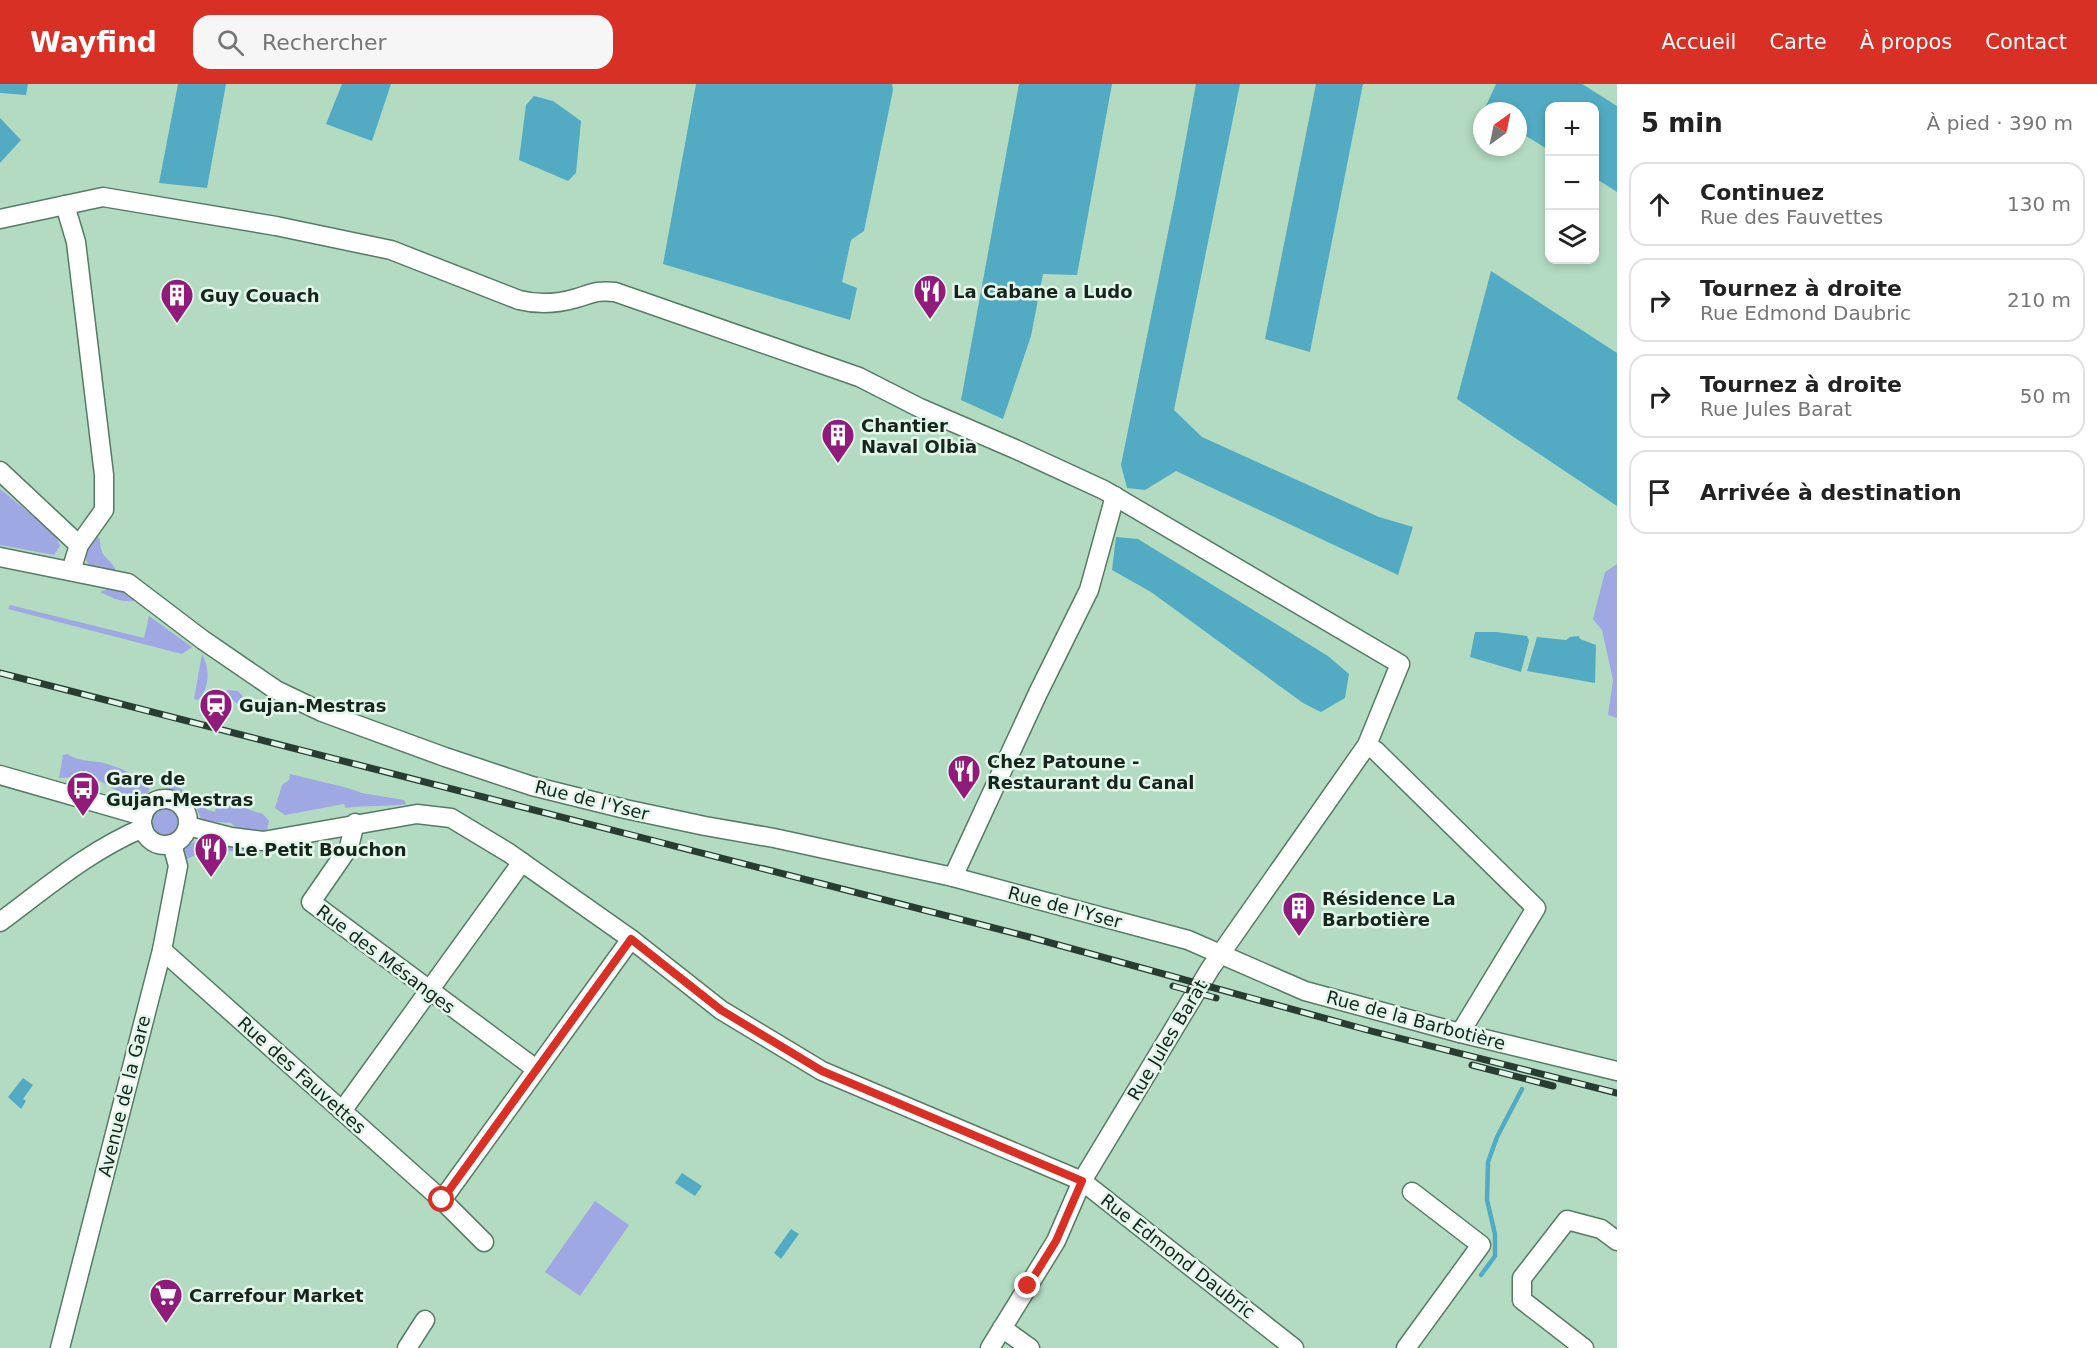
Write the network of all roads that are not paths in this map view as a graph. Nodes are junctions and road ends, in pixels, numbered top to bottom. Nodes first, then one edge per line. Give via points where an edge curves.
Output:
1 (65, 205) junction
2 (0, 219) edge
3 (0, 471) edge
4 (1115, 496) junction
5 (79, 545) junction
6 (0, 557) edge
7 (71, 571) junction
8 (1367, 745) junction
9 (0, 775) edge
10 (143, 822) junction
11 (355, 823) junction
12 (188, 826) junction
13 (172, 844) junction
14 (522, 862) junction
15 (953, 877) junction
16 (0, 922) edge
17 (631, 939) junction
18 (162, 950) junction
19 (1220, 954) junction
20 (429, 991) junction
21 (1460, 1033) junction
22 (536, 1069) junction
23 (1617, 1071) edge
24 (342, 1111) junction
25 (1082, 1181) junction
26 (1412, 1192) dead end
27 (442, 1200) junction
28 (1617, 1241) edge
29 (484, 1242) dead end
30 (425, 1320) dead end
31 (1002, 1328) junction
32 (60, 1348) edge
33 (407, 1348) edge
34 (990, 1348) edge
35 (1030, 1348) edge
36 (1294, 1348) edge
37 (1406, 1348) edge
38 (1584, 1348) edge

1 - 2 street
1 - 4 street via 103,197 287,228 391,250 536,304 555,303 598,290 615,292 859,377
1 - 5 street via 76,242 104,475 104,510
3 - 5 street
4 - 8 street, Rue Jules Barat via 1400,664
4 - 15 street via 1089,590
5 - 7 street
6 - 7 street, Rue de l'Yser
7 - 15 street, Rue de l'Yser via 128,583 276,690 322,712 445,757 569,796
8 - 19 street, Rue Jules Barat
8 - 21 street via 1536,908
9 - 10 street
10 - 12 street via 149,805 167,798 179,803 187,813
10 - 13 street via 151,840
10 - 16 street
11 - 12 street, Rue Edmond Daubric via 263,841
11 - 14 street, Rue Edmond Daubric via 417,814 452,818
11 - 20 street, Rue des Mésanges via 349,847 311,902
12 - 13 street via 183,837
13 - 18 street, Avenue de la Gare via 178,866
14 - 17 street, Rue Edmond Daubric
14 - 20 street
15 - 19 street, Rue de l'Yser via 1188,940
17 - 22 street
17 - 25 street, Rue Edmond Daubric via 721,1010 822,1071
18 - 24 street, Rue des Fauvettes
18 - 32 street, Avenue de la Gare
19 - 21 street, Rue de la Barbotière via 1305,991
19 - 25 street, Rue Jules Barat
20 - 22 street, Rue des Mésanges
20 - 24 street
21 - 23 street, Rue de la Barbotière
22 - 27 street
24 - 27 street, Rue des Fauvettes
25 - 31 street, Rue Jules Barat via 1056,1241
25 - 36 street, Rue Edmond Daubric
26 - 37 street via 1481,1245
27 - 29 street, Rue des Fauvettes
28 - 38 street via 1601,1229 1567,1220 1522,1278 1522,1300
30 - 33 street
31 - 34 street, Rue Jules Barat
31 - 35 street

